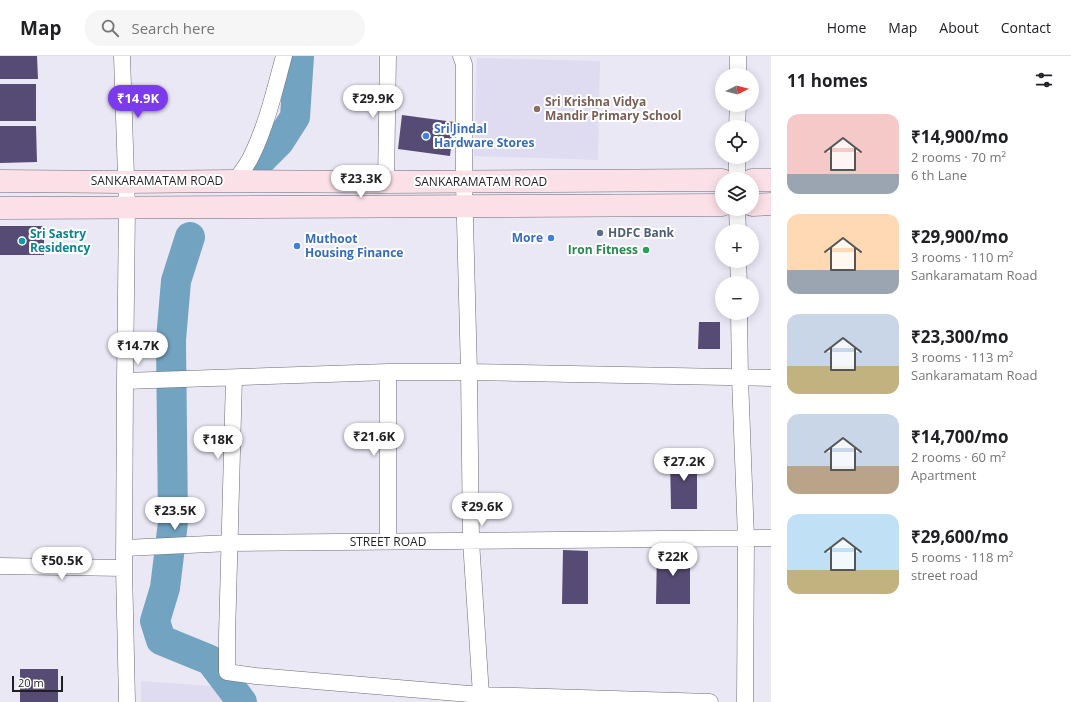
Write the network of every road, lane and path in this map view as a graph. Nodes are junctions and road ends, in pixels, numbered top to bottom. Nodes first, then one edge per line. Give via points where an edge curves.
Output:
1 (122, 56) edge
2 (284, 56) edge
3 (388, 56) edge
4 (461, 56) edge
5 (738, 56) edge
6 (738, 68) edge
7 (715, 180) edge
8 (759, 180) edge
9 (771, 180) edge
10 (0, 181) edge
11 (235, 181) junction
12 (127, 182) junction
13 (386, 182) junction
14 (464, 182) junction
15 (771, 204) edge
16 (715, 205) edge
17 (759, 205) edge
18 (464, 206) junction
19 (127, 207) junction
20 (0, 208) edge
21 (739, 320) edge
22 (388, 372) junction
23 (469, 372) junction
24 (234, 378) junction
25 (740, 378) junction
26 (771, 378) edge
27 (125, 381) junction
28 (746, 538) junction
29 (771, 538) edge
30 (388, 541) junction
31 (471, 541) junction
32 (230, 543) junction
33 (125, 548) junction
34 (0, 566) edge
35 (124, 568) junction
36 (484, 698) edge
37 (127, 702) edge
38 (710, 702) edge
39 (745, 702) edge

1 - 12 street
2 - 11 street via 274,95 252,156
3 - 13 street
4 - 14 street via 464,64
5 - 6 street
7 - 14 main road, SANKARAMATAM ROAD
8 - 9 main road
10 - 12 main road, SANKARAMATAM ROAD
11 - 12 main road, SANKARAMATAM ROAD
11 - 13 main road, SANKARAMATAM ROAD
12 - 19 street
13 - 14 main road, SANKARAMATAM ROAD
14 - 18 street
15 - 17 main road
16 - 18 main road, SANKARAMATAM ROAD
18 - 19 main road, SANKARAMATAM ROAD
18 - 23 street
19 - 20 main road, SANKARAMATAM ROAD
19 - 27 street
21 - 25 street
22 - 23 street
22 - 24 street
22 - 30 street
23 - 25 street
23 - 31 street
24 - 27 street
24 - 32 street
25 - 26 street
25 - 28 street
27 - 33 street
28 - 29 street, STREET ROAD
28 - 31 street, STREET ROAD
28 - 39 street
30 - 31 street, STREET ROAD
30 - 32 street, STREET ROAD
31 - 36 street
32 - 33 street, STREET ROAD
32 - 36 street via 227,672
33 - 35 street
34 - 35 street
35 - 37 street
36 - 38 street

